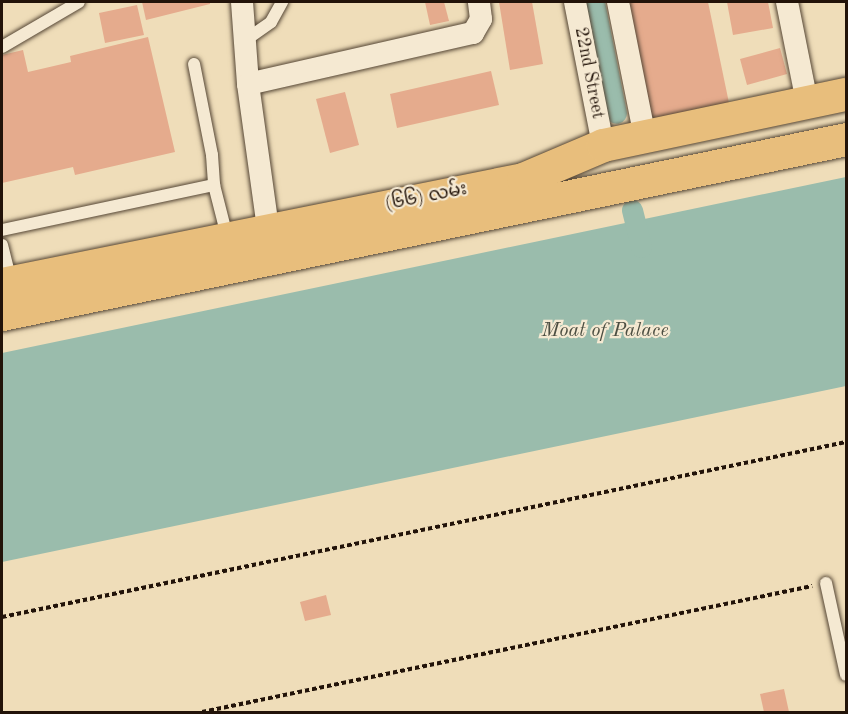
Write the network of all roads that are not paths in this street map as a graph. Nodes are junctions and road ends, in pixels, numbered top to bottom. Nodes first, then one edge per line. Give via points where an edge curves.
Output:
1 (79, 2) edge
2 (242, 2) edge
3 (282, 2) edge
4 (479, 2) edge
5 (575, 2) edge
6 (618, 2) edge
7 (787, 2) edge
8 (247, 39) junction
9 (2, 47) edge
10 (194, 64) dead end
11 (248, 84) junction
12 (846, 94) edge
13 (807, 102) junction
14 (645, 137) junction
15 (846, 139) edge
16 (603, 146) junction
17 (214, 185) junction
18 (268, 228) junction
19 (2, 230) edge
20 (227, 236) junction
21 (2, 244) edge
22 (273, 260) junction
23 (6, 283) edge
24 (2, 314) edge
25 (826, 583) road end
26 (846, 675) edge

1 - 9 lane
2 - 8 street
3 - 8 lane via 271,22
4 - 11 street via 482,19 473,33
5 - 16 street, 22nd Street
6 - 14 street
7 - 13 street
8 - 11 street
10 - 17 lane via 213,155
11 - 18 street
12 - 13 main road, (၆၆) လမ်း
13 - 14 main road, (၆၆) လမ်း
14 - 16 main road, (၆၆) လမ်း
15 - 22 main road, (၆၆) လမ်း
16 - 18 main road, (၆၆) လမ်း via 523,178
17 - 19 lane
17 - 20 lane
18 - 20 main road, (၆၆) လမ်း
18 - 22 street
20 - 23 main road, (၆၆) လမ်း
21 - 23 lane
22 - 24 main road, (၆၆) လမ်း
25 - 26 lane

